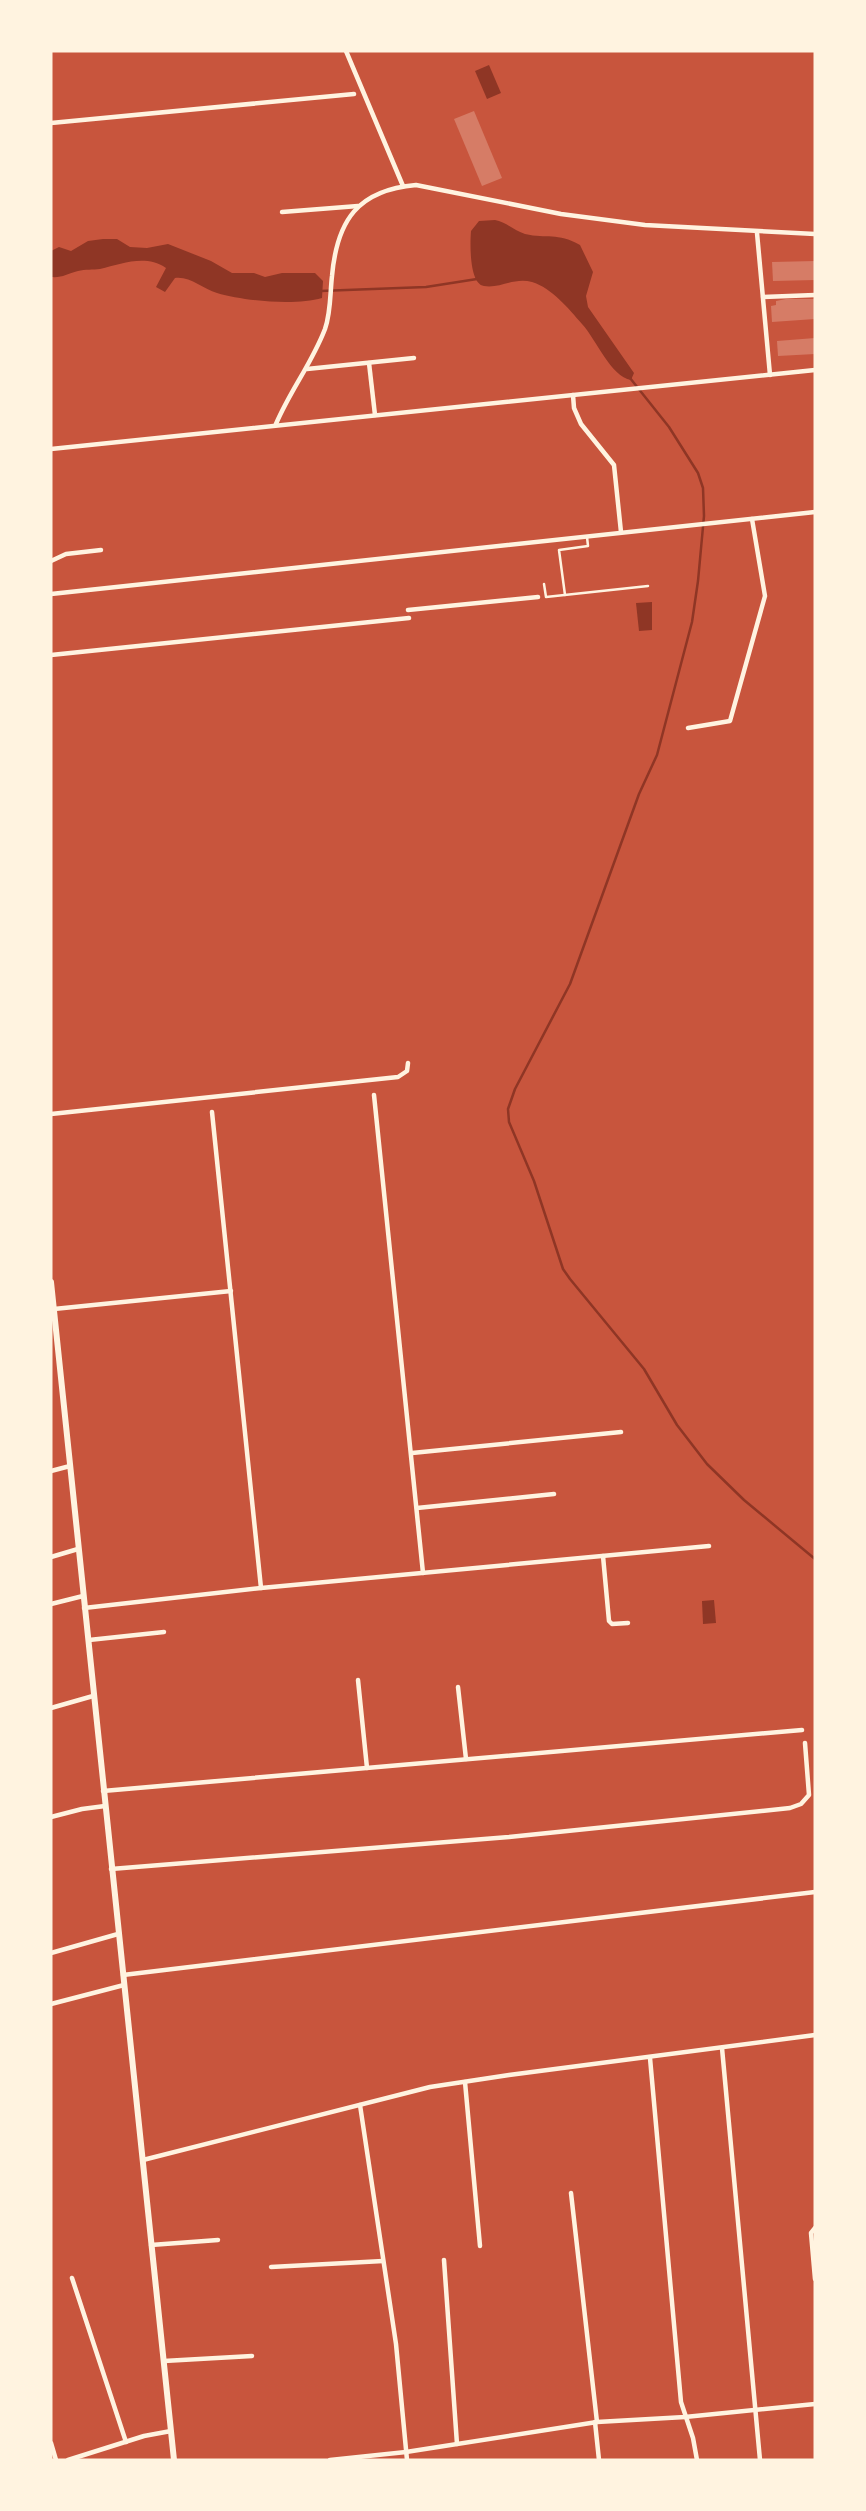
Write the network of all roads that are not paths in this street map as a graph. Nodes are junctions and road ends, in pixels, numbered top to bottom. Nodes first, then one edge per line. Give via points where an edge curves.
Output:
1 (346, 51) edge
2 (354, 94) dead end
3 (51, 123) edge
4 (403, 186) junction
5 (358, 206) junction
6 (282, 212) dead end
7 (757, 233) junction
8 (815, 234) edge
9 (815, 295) edge
10 (763, 297) junction
11 (414, 358) dead end
12 (369, 363) junction
13 (306, 369) junction
14 (815, 370) edge
15 (770, 375) junction
16 (573, 395) junction
17 (375, 415) junction
18 (276, 425) junction
19 (51, 449) edge
20 (815, 512) edge
21 (752, 519) junction
22 (621, 532) junction
23 (587, 536) junction
24 (101, 550) dead end
25 (51, 561) edge
26 (544, 584) dead end
27 (648, 586) dead end
28 (51, 594) edge
29 (565, 595) junction
30 (538, 597) dead end
31 (408, 610) dead end
32 (409, 618) dead end
33 (51, 655) edge
34 (688, 728) dead end
35 (408, 1063) dead end
36 (374, 1095) dead end
37 (212, 1112) dead end
38 (51, 1114) edge
39 (51, 1282) edge
40 (231, 1291) junction
41 (54, 1309) junction
42 (621, 1432) dead end
43 (412, 1453) junction
44 (70, 1466) junction
45 (51, 1471) edge
46 (554, 1494) dead end
47 (417, 1508) junction
48 (709, 1546) dead end
49 (78, 1549) junction
50 (603, 1556) junction
51 (51, 1557) edge
52 (423, 1573) junction
53 (261, 1588) junction
54 (83, 1596) junction
55 (51, 1604) edge
56 (85, 1608) junction
57 (628, 1623) dead end
58 (164, 1632) dead end
59 (88, 1640) junction
60 (358, 1681) dead end
61 (458, 1687) dead end
62 (93, 1696) junction
63 (51, 1709) edge
64 (802, 1730) dead end
65 (805, 1743) dead end
66 (466, 1759) junction
67 (367, 1768) junction
68 (103, 1791) junction
69 (105, 1806) junction
70 (51, 1816) edge
71 (111, 1869) junction
72 (815, 1892) edge
73 (118, 1934) junction
74 (51, 1953) edge
75 (123, 1975) junction
76 (124, 1985) junction
77 (51, 2004) edge
78 (815, 2035) edge
79 (722, 2048) junction
80 (649, 2057) junction
81 (465, 2082) junction
82 (360, 2105) junction
83 (142, 2160) junction
84 (570, 2193) dead end
85 (815, 2228) edge
86 (218, 2240) dead end
87 (151, 2245) junction
88 (480, 2246) dead end
89 (444, 2260) dead end
90 (383, 2261) junction
91 (271, 2267) dead end
92 (72, 2278) dead end
93 (815, 2279) edge
94 (252, 2356) dead end
95 (164, 2361) junction
96 (815, 2404) edge
97 (755, 2411) junction
98 (685, 2417) junction
99 (596, 2422) junction
100 (171, 2431) junction
101 (126, 2442) junction
102 (51, 2443) edge
103 (457, 2444) junction
104 (406, 2452) junction
105 (56, 2460) edge
106 (68, 2460) edge
107 (174, 2460) edge
108 (330, 2460) edge
109 (407, 2460) edge
110 (599, 2460) edge
111 (697, 2460) edge
112 (760, 2460) edge

1 - 4 street
2 - 3 street
4 - 5 street
4 - 7 street via 426,186 561,214
5 - 6 street
5 - 13 street via 339,245 325,328
7 - 8 street
7 - 10 street
9 - 10 street
10 - 15 street
11 - 12 street
12 - 13 street
12 - 17 street
13 - 18 street
14 - 15 street
15 - 16 street
16 - 17 street
16 - 22 street via 580,424 614,465
17 - 18 street
18 - 19 street
20 - 21 street
21 - 22 street
21 - 34 street via 765,596 730,722
22 - 23 street
23 - 28 street
23 - 29 street via 588,546 559,550
24 - 25 street via 66,554
26 - 29 street via 546,597
27 - 29 street
30 - 31 street
32 - 33 street
35 - 38 street via 407,1071 398,1077
36 - 43 street
37 - 40 street
39 - 41 main road
40 - 41 street
40 - 53 street
41 - 44 main road
42 - 43 street
43 - 47 street
44 - 45 street
44 - 49 main road
46 - 47 street
47 - 52 street
48 - 50 street
49 - 51 street
49 - 54 main road
50 - 52 street
50 - 57 street via 609,1621
52 - 53 street
53 - 56 street
54 - 55 street
54 - 56 main road
56 - 59 main road
58 - 59 street
59 - 62 main road
60 - 67 street
61 - 66 street
62 - 63 street
62 - 68 main road
64 - 66 street
65 - 71 street via 809,1795 790,1808 496,1838
66 - 67 street
67 - 68 street
68 - 69 main road
69 - 70 street
69 - 71 main road
71 - 73 main road
72 - 75 street
73 - 74 street
73 - 75 main road
75 - 76 main road
76 - 77 street
76 - 83 main road
78 - 79 street
79 - 80 street
79 - 97 street
80 - 81 street
80 - 98 street
81 - 82 street
81 - 88 street
82 - 83 street
82 - 90 street
83 - 87 main road
84 - 99 street
85 - 93 street via 811,2233
86 - 87 street
87 - 95 main road
89 - 103 street
90 - 91 street
90 - 104 street
92 - 101 street
94 - 95 street
95 - 100 main road
96 - 97 street
97 - 98 street
97 - 112 street
98 - 99 street
98 - 111 street
99 - 103 street
99 - 110 street
100 - 101 street
100 - 107 main road
101 - 106 street
102 - 105 street
103 - 104 street
104 - 108 street
104 - 109 street

